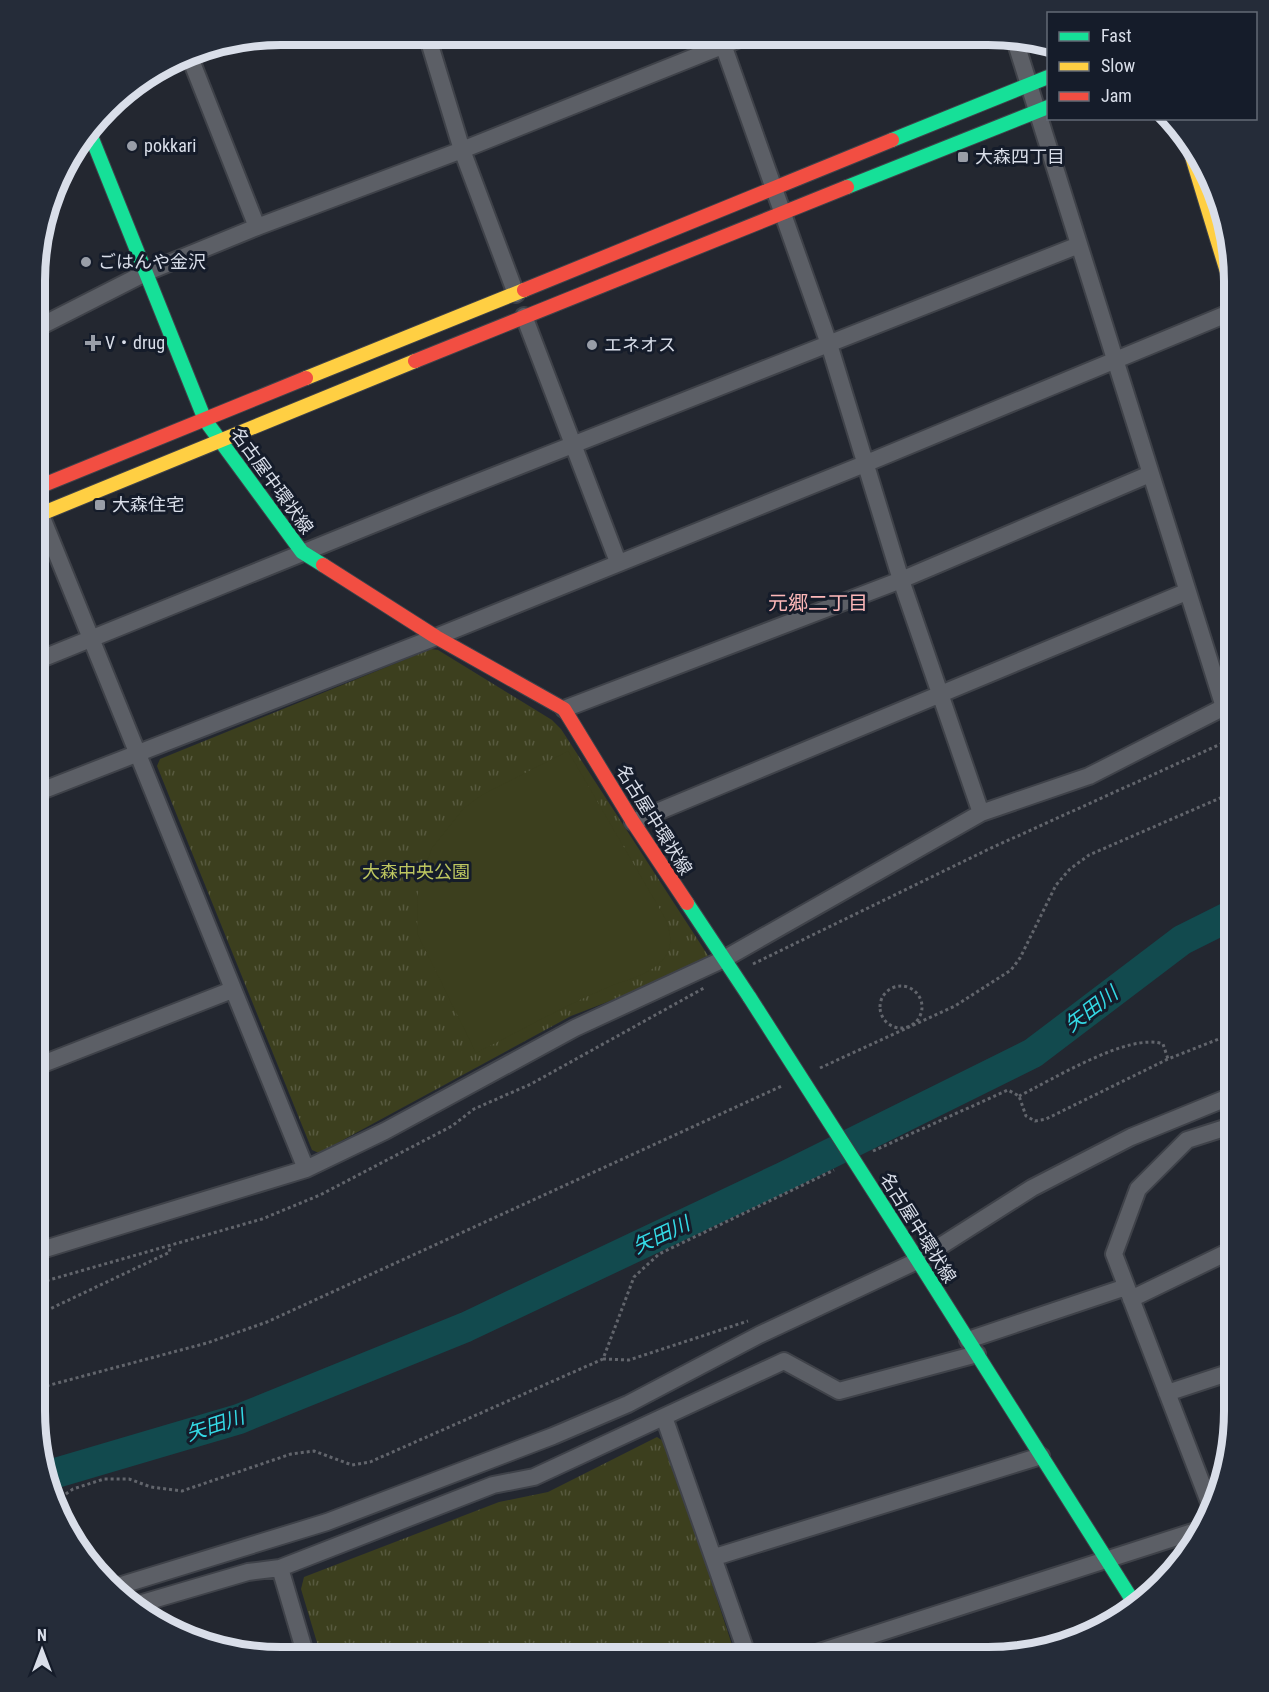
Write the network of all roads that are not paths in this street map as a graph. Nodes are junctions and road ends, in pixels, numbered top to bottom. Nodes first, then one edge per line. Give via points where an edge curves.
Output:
1 (430, 45) edge
2 (709, 45) edge
3 (723, 45) edge
4 (1017, 47) edge
5 (192, 63) edge
6 (1047, 77) edge
7 (1029, 85) junction
8 (1043, 109) edge
9 (92, 139) edge
10 (462, 150) junction
11 (1196, 170) edge
12 (775, 191) junction
13 (782, 212) junction
14 (257, 227) junction
15 (1079, 245) junction
16 (1222, 256) edge
17 (147, 272) junction
18 (516, 294) junction
19 (1224, 314) edge
20 (524, 316) junction
21 (45, 323) edge
22 (829, 344) junction
23 (1116, 360) junction
24 (205, 420) junction
25 (219, 440) junction
26 (572, 445) junction
27 (867, 463) junction
28 (1149, 474) junction
29 (45, 484) edge
30 (45, 512) edge
31 (45, 529) edge
32 (302, 552) junction
33 (618, 562) junction
34 (901, 580) junction
35 (1186, 592) junction
36 (436, 637) junction
37 (93, 638) junction
38 (45, 657) edge
39 (1224, 691) edge
40 (940, 693) junction
41 (1224, 707) edge
42 (564, 709) junction
43 (139, 752) junction
44 (45, 789) edge
45 (981, 813) junction
46 (633, 822) junction
47 (729, 966) junction
48 (232, 990) junction
49 (45, 1063) edge
50 (1224, 1099) edge
51 (1224, 1128) edge
52 (306, 1169) junction
53 (45, 1249) edge
54 (1224, 1253) edge
55 (918, 1261) junction
56 (1129, 1293) junction
57 (972, 1347) junction
58 (1224, 1374) edge
59 (1167, 1393) junction
60 (664, 1417) junction
61 (1041, 1456) junction
62 (1207, 1498) edge
63 (1189, 1534) edge
64 (715, 1557) junction
65 (1109, 1562) junction
66 (280, 1568) junction
67 (122, 1585) edge
68 (1131, 1598) edge
69 (144, 1603) edge
70 (303, 1647) edge
71 (745, 1647) edge
72 (836, 1647) edge

1 - 10 street
2 - 10 street
3 - 12 street
4 - 7 street
5 - 14 street
6 - 7 street
7 - 8 street
7 - 12 street
8 - 13 street
8 - 15 street
9 - 17 street, 名古屋中環状線
10 - 14 street
10 - 18 street
11 - 16 street
12 - 13 street
12 - 18 street
13 - 20 street
13 - 22 street
14 - 17 street
15 - 22 street
15 - 23 street
17 - 21 street
17 - 24 street, 名古屋中環状線
18 - 24 street
19 - 23 street
20 - 25 street
20 - 26 street
22 - 26 street
22 - 27 street
23 - 27 street
23 - 28 street
24 - 25 street, 名古屋中環状線
24 - 29 street
25 - 30 street
25 - 32 street, 名古屋中環状線
26 - 32 street
26 - 33 street
27 - 33 street
27 - 34 street
28 - 34 street
28 - 35 street
31 - 37 street
32 - 36 street, 名古屋中環状線
32 - 37 street
33 - 36 street
34 - 40 street
34 - 42 street
35 - 39 street
35 - 40 street
36 - 42 street, 名古屋中環状線
36 - 43 street
37 - 38 street
37 - 43 street
40 - 45 street
40 - 46 street
41 - 45 street via 1089,776
42 - 46 street, 名古屋中環状線
43 - 44 street
43 - 48 street
45 - 47 street
46 - 47 street, 名古屋中環状線
47 - 52 street via 575,1028 385,1131
47 - 55 street, 名古屋中環状線, bridge
48 - 49 street
48 - 52 street
50 - 55 street via 1131,1137 1032,1188
51 - 56 street via 1187,1140 1138,1189 1114,1254
52 - 53 street
54 - 56 street
55 - 57 street, 名古屋中環状線
55 - 67 street via 759,1335 628,1404 552,1436 327,1522
56 - 57 street
56 - 59 street
57 - 60 street via 839,1391 784,1361
57 - 61 street, 名古屋中環状線
58 - 59 street
59 - 62 street
60 - 64 street
60 - 66 street via 534,1478 493,1485
61 - 64 street
61 - 65 street, 名古屋中環状線
63 - 65 street
64 - 71 street
65 - 68 street, 名古屋中環状線
65 - 72 street
66 - 69 street via 248,1572
66 - 70 street

